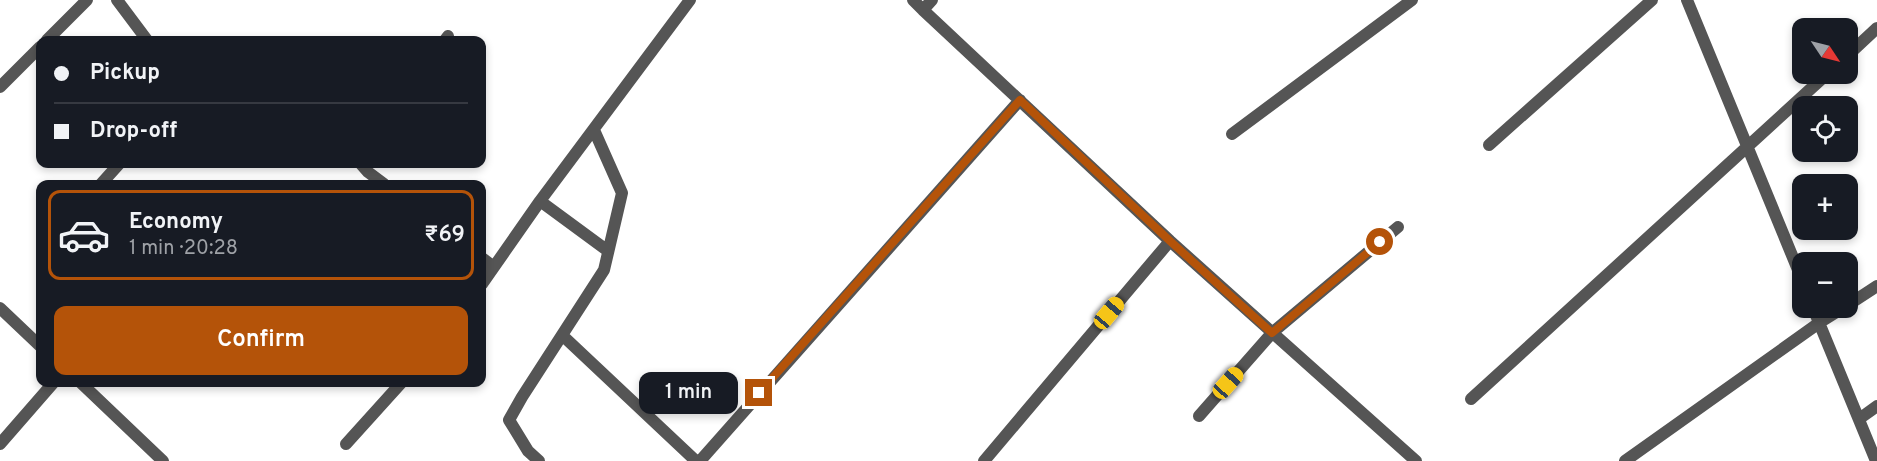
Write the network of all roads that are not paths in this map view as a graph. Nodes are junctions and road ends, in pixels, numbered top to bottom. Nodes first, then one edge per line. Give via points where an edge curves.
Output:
1 (87, 0) edge
2 (117, 0) edge
3 (690, 0) edge
4 (913, 0) edge
5 (932, 0) edge
6 (1412, 0) edge
7 (1652, 0) edge
8 (1687, 0) edge
9 (923, 10) junction
10 (1877, 28) edge
11 (51, 36) edge
12 (144, 36) edge
13 (1858, 46) edge
14 (36, 51) edge
15 (1816, 84) edge
16 (0, 87) edge
17 (1020, 100) junction
18 (594, 130) junction
19 (1232, 134) dead end
20 (1489, 146) dead end
21 (1747, 146) junction
22 (115, 168) edge
23 (364, 168) edge
24 (104, 180) edge
25 (379, 180) edge
26 (540, 201) junction
27 (1398, 227) dead end
28 (1170, 241) junction
29 (608, 251) junction
30 (1792, 255) edge
31 (486, 261) edge
32 (494, 267) junction
33 (486, 278) edge
34 (1877, 286) edge
35 (1858, 298) edge
36 (0, 308) edge
37 (1818, 318) edge
38 (1827, 318) edge
39 (1820, 322) junction
40 (1272, 333) junction
41 (562, 335) junction
42 (36, 342) edge
43 (50, 387) edge
44 (85, 387) edge
45 (397, 387) edge
46 (1471, 399) dead end
47 (1877, 406) edge
48 (1199, 416) dead end
49 (1859, 419) junction
50 (0, 444) edge
51 (346, 444) dead end
52 (1410, 459) edge
53 (163, 461) edge
54 (539, 461) edge
55 (698, 461) edge
56 (984, 461) edge
57 (1625, 461) edge
58 (1876, 461) edge

1 - 11 street
2 - 12 street
3 - 18 street
4 - 9 street
5 - 9 street
6 - 19 street
7 - 20 street
8 - 21 street
9 - 17 street
10 - 13 street
14 - 16 street
15 - 21 street
17 - 28 street
17 - 55 street
18 - 26 street
18 - 29 street via 622,193
21 - 30 street
21 - 46 street
22 - 24 street
23 - 25 street
26 - 29 street
26 - 32 street
27 - 40 street
28 - 40 street
28 - 56 street
29 - 41 street via 604,270
31 - 32 street
32 - 33 street
34 - 35 street
36 - 42 street
37 - 39 street
38 - 39 street
39 - 49 street
39 - 57 street
40 - 48 street
40 - 52 street
41 - 54 street via 509,420
41 - 55 street
43 - 50 street
44 - 53 street
45 - 51 street
47 - 49 street
49 - 58 street

